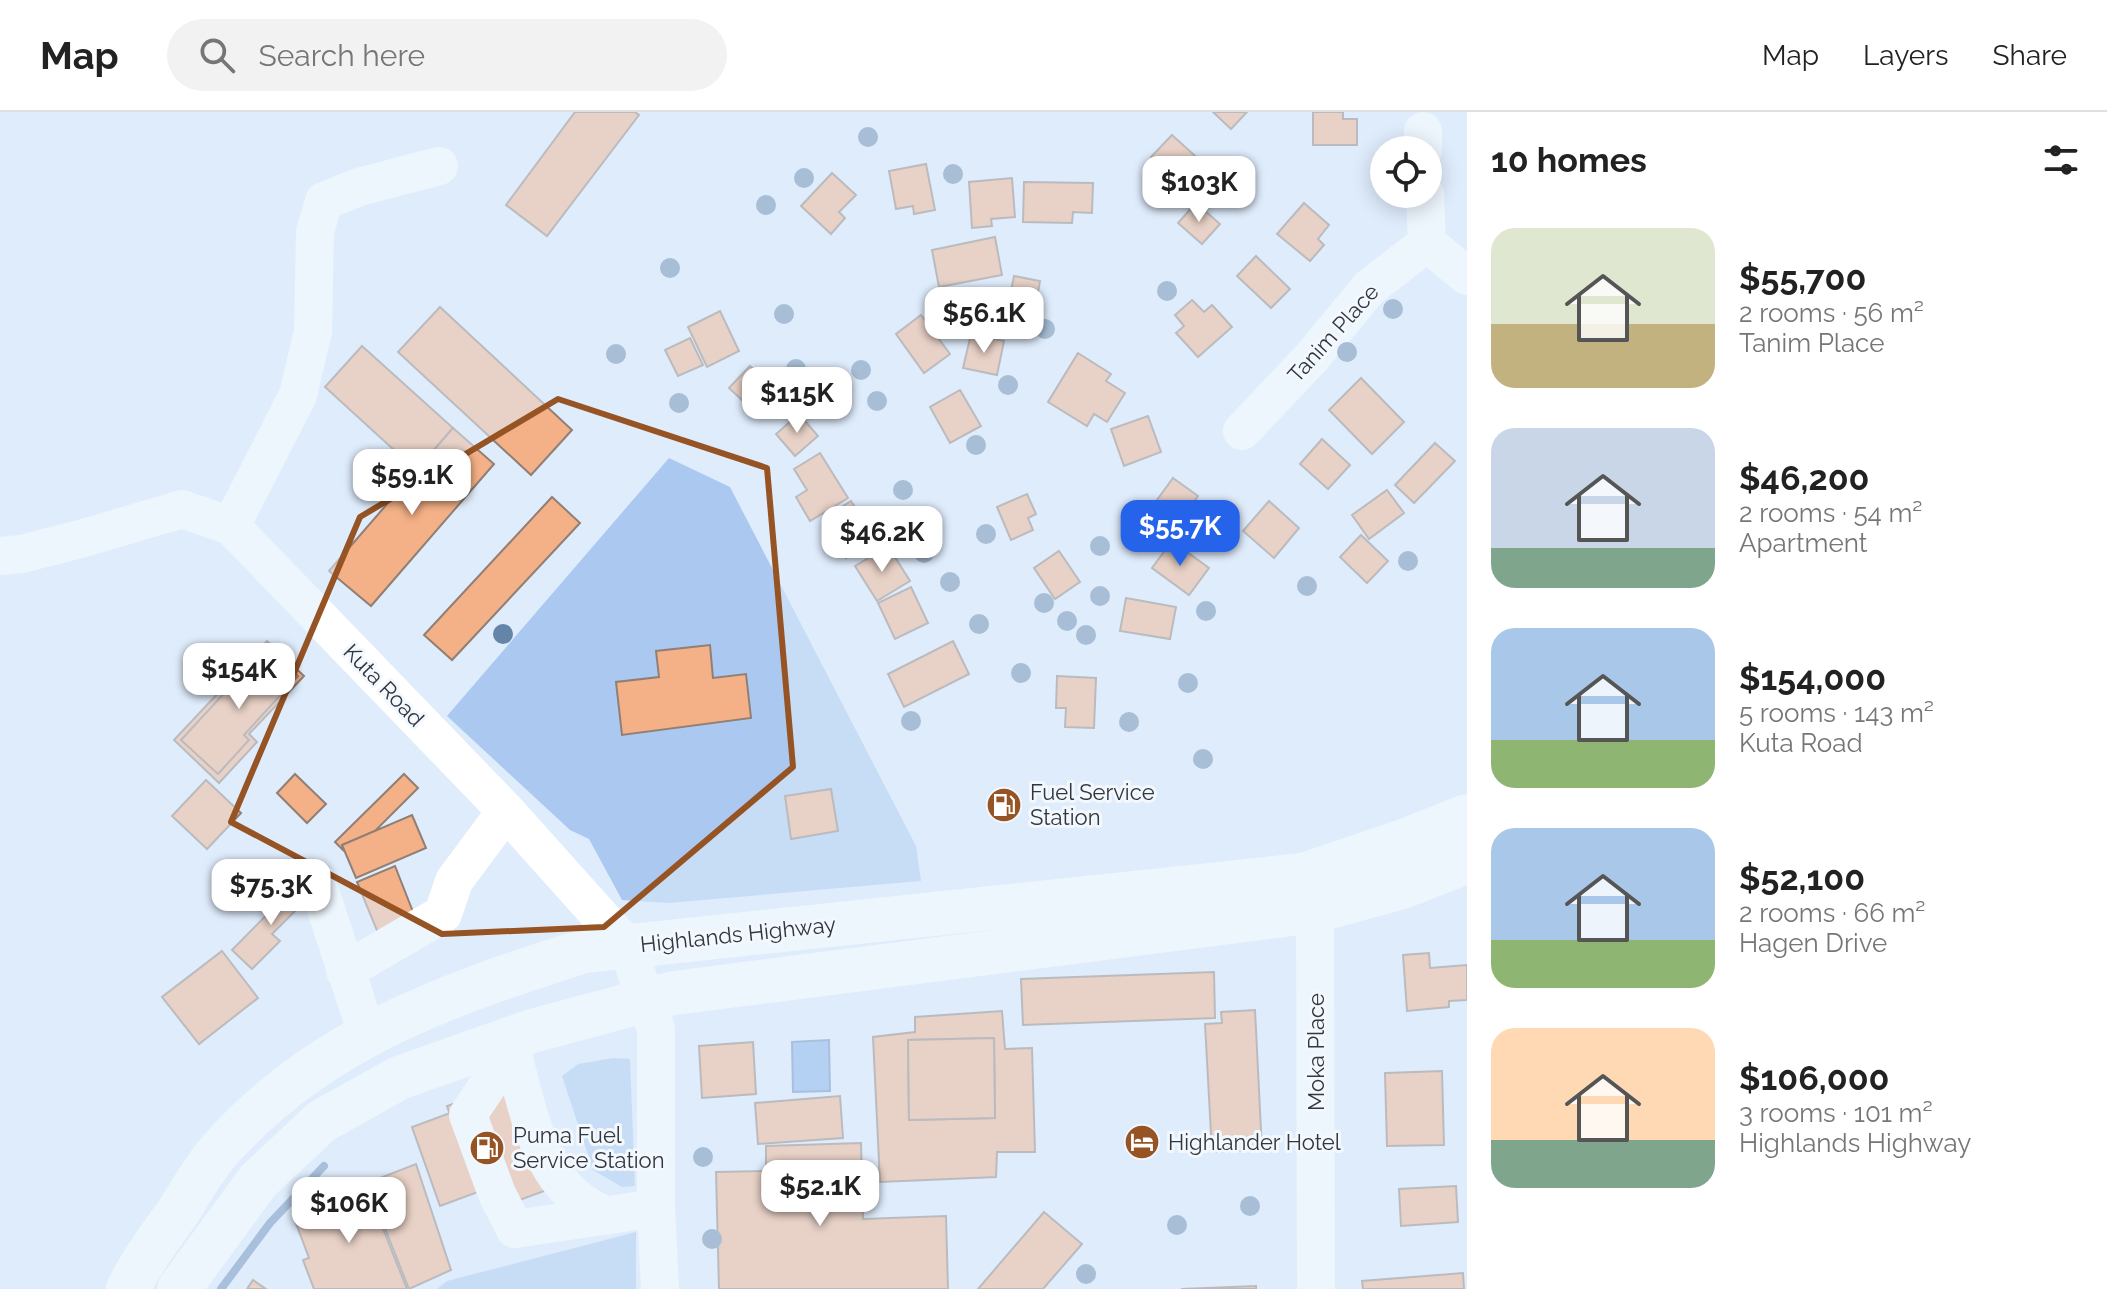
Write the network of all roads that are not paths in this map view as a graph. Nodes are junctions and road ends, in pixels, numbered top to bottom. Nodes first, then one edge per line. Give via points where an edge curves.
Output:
1 (439, 166) dead end
2 (1426, 208) edge
3 (1427, 243) junction
4 (1467, 276) edge
5 (1242, 431) dead end
6 (231, 526) junction
7 (0, 556) edge
8 (506, 811) junction
9 (1467, 816) edge
10 (1467, 862) edge
11 (317, 882) dead end
12 (1315, 911) junction
13 (627, 946) junction
14 (345, 971) junction
15 (646, 999) junction
16 (367, 1034) junction
17 (513, 1052) junction
18 (656, 1208) junction
19 (606, 1216) junction
20 (128, 1289) edge
21 (179, 1289) edge
22 (660, 1289) edge
23 (1316, 1289) edge

1 - 6 street via 324,201 315,232 313,331 298,395
2 - 3 street
3 - 4 street
3 - 5 street, Tanim Place via 1369,288
6 - 7 street, Kuta Road via 182,509
6 - 8 street, Kuta Road
8 - 13 street, Kuta Road
8 - 14 street via 454,881 443,914
9 - 13 main road, Highlands Highway via 1303,875
10 - 12 main road
11 - 14 street
12 - 15 main road
12 - 23 street, Moka Place
13 - 15 street, Kuta Road
13 - 16 main road, Highlands Highway via 584,951 512,973
14 - 16 street
15 - 17 main road
15 - 18 street, Kuta Road via 656,1029
16 - 20 main road, Highlands Highway via 283,1089 218,1152
17 - 19 street via 544,1159 577,1199
17 - 19 street via 468,1115 515,1229
17 - 21 main road via 399,1078 322,1121 258,1181
18 - 19 street
18 - 22 street, Kuta Road

